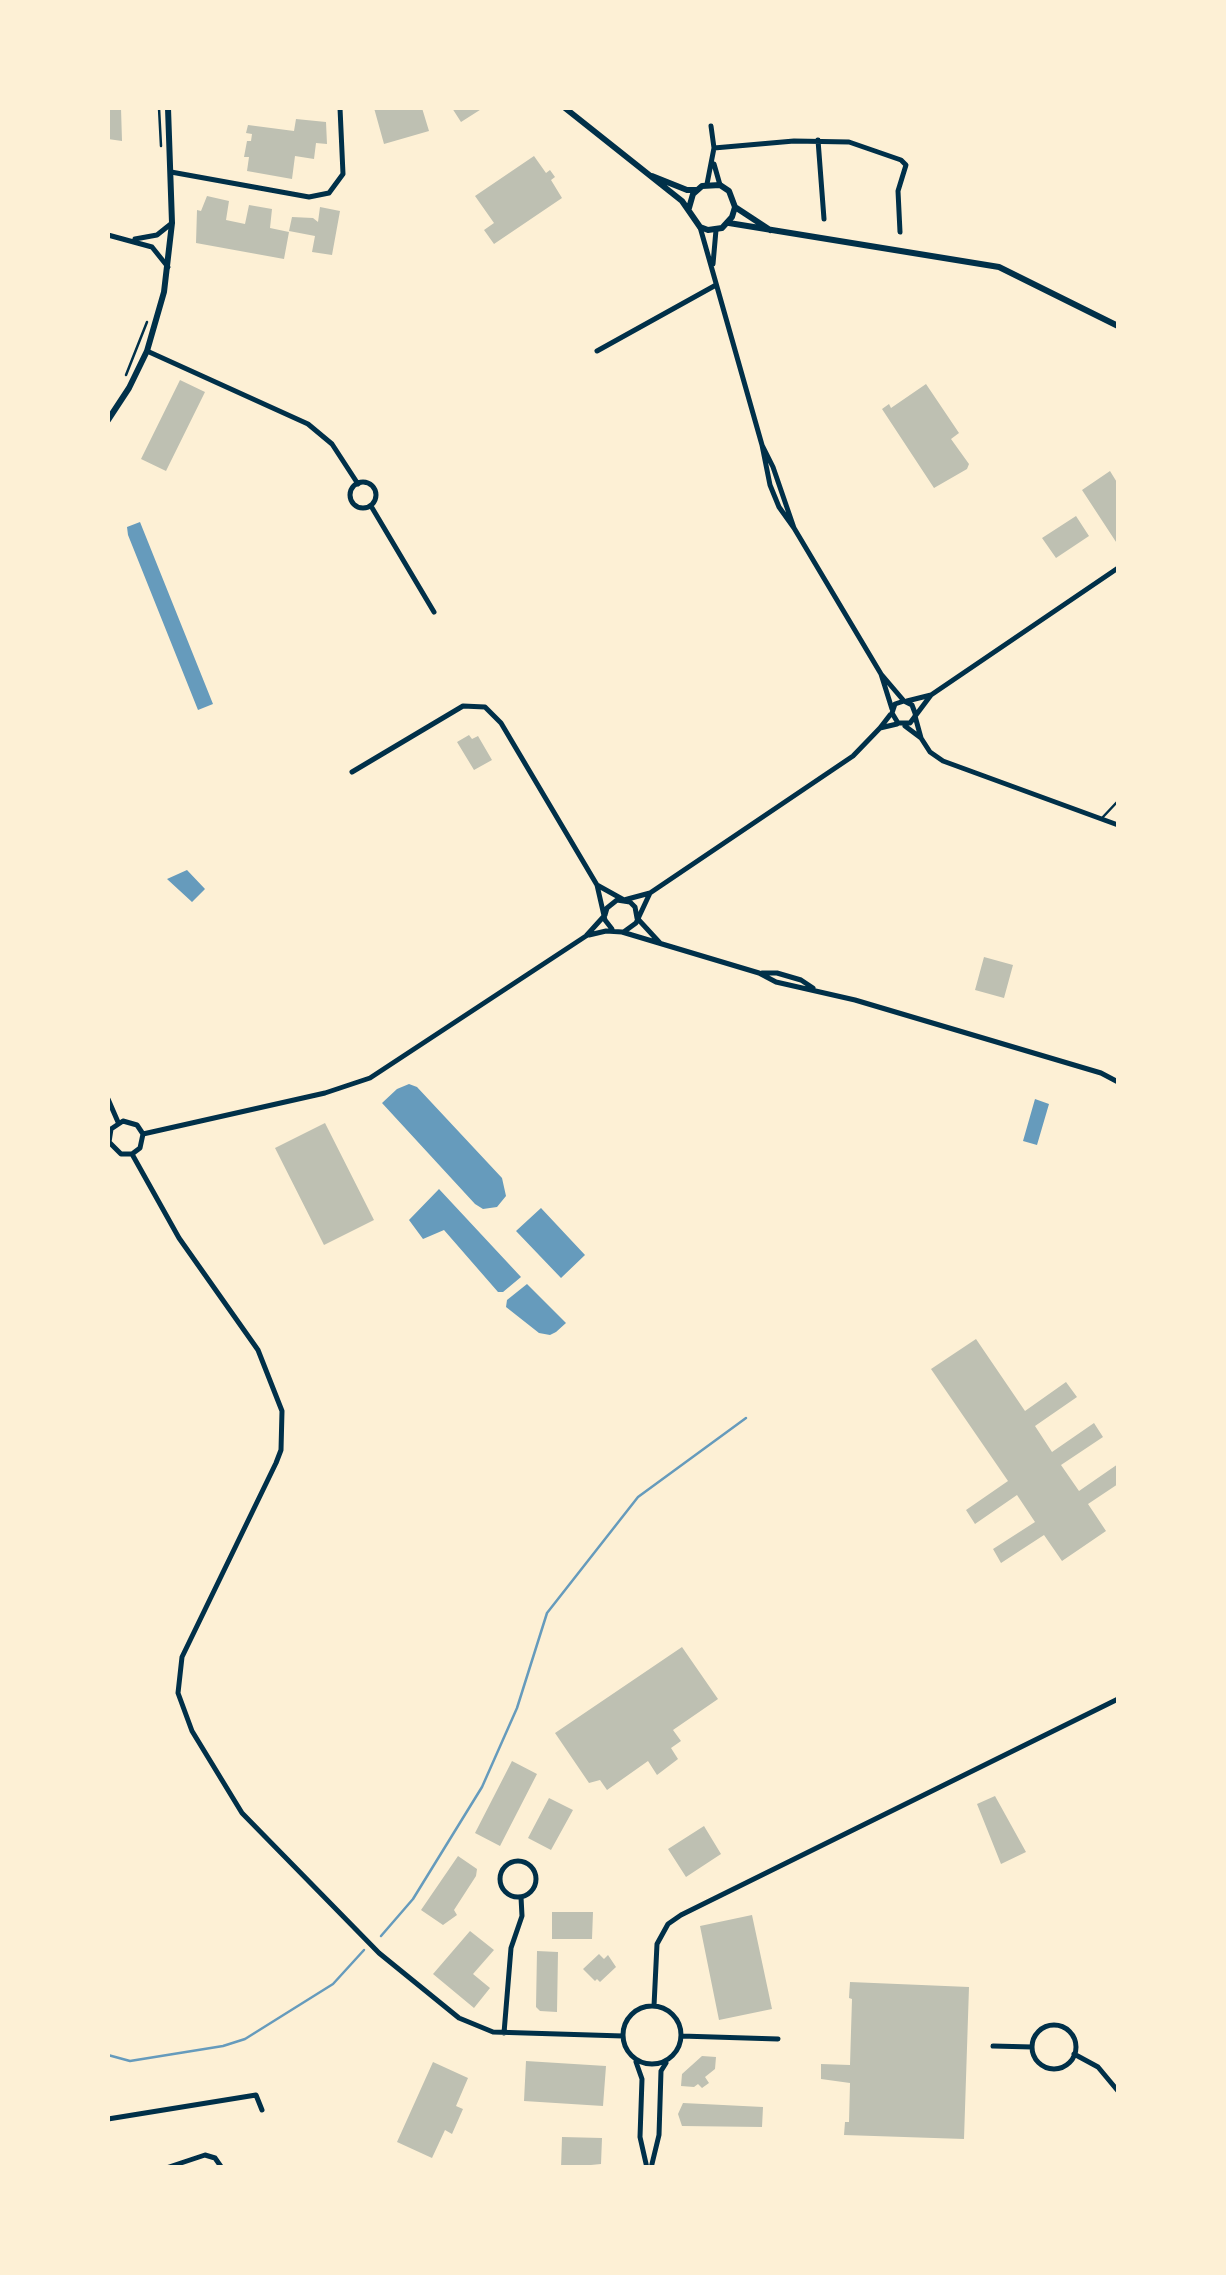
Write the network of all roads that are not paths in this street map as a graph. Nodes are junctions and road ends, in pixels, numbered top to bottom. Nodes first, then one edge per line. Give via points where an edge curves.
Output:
1 (168, 108) edge
2 (340, 108) edge
3 (565, 108) edge
4 (711, 126) dead end
5 (818, 140) junction
6 (714, 148) junction
7 (714, 161) junction
8 (170, 172) junction
9 (646, 174) junction
10 (707, 184) junction
11 (720, 185) junction
12 (697, 190) junction
13 (735, 207) junction
14 (688, 208) junction
15 (824, 219) dead end
16 (172, 223) junction
17 (728, 223) junction
18 (700, 227) junction
19 (716, 230) junction
20 (900, 232) dead end
21 (776, 233) junction
22 (108, 235) edge
23 (132, 240) junction
24 (168, 267) junction
25 (712, 267) junction
26 (716, 285) junction
27 (1118, 326) edge
28 (146, 351) junction
29 (597, 352) dead end
30 (108, 420) edge
31 (358, 484) junction
32 (371, 506) junction
33 (1118, 568) edge
34 (434, 612) dead end
35 (881, 674) junction
36 (931, 694) junction
37 (905, 701) junction
38 (892, 711) junction
39 (915, 714) junction
40 (900, 724) junction
41 (880, 728) junction
42 (920, 738) junction
43 (352, 772) dead end
44 (1118, 801) edge
45 (1100, 819) junction
46 (1118, 825) edge
47 (598, 884) junction
48 (650, 893) junction
49 (624, 900) junction
50 (605, 915) junction
51 (637, 918) junction
52 (619, 932) junction
53 (586, 936) junction
54 (660, 944) junction
55 (1118, 1078) edge
56 (108, 1100) edge
57 (118, 1122) junction
58 (142, 1134) junction
59 (108, 1142) edge
60 (132, 1154) junction
61 (1118, 1700) edge
62 (521, 1897) junction
63 (654, 2006) junction
64 (504, 2032) junction
65 (622, 2036) junction
66 (681, 2036) junction
67 (778, 2040) dead end
68 (992, 2046) dead end
69 (1032, 2047) junction
70 (1074, 2054) junction
71 (634, 2059) junction
72 (668, 2060) junction
73 (1118, 2091) edge
74 (262, 2110) dead end
75 (108, 2119) edge
76 (642, 2148) junction
77 (657, 2148) junction
78 (166, 2168) edge
79 (222, 2168) edge
80 (648, 2168) edge

1 - 8 main road
2 - 8 street via 343,174 329,193 309,197
3 - 9 main road
4 - 6 street
5 - 6 street
5 - 15 street
5 - 20 street via 849,142 902,160
6 - 7 street
7 - 10 street
7 - 11 street
8 - 16 main road
9 - 12 main road
9 - 14 main road
10 - 11 main road
10 - 12 main road
11 - 13 main road
12 - 14 main road
13 - 17 main road
13 - 21 main road
14 - 18 main road
16 - 23 street via 157,235
16 - 24 main road
17 - 19 main road
17 - 21 main road
18 - 19 main road
18 - 25 street
19 - 25 street
21 - 27 main road via 998,267
22 - 23 street
23 - 24 street via 158,251
24 - 28 main road
25 - 26 street
26 - 29 street
26 - 35 street via 774,496
28 - 30 main road
28 - 31 street via 308,424 332,444
31 - 32 street via 374,488
31 - 32 street via 352,502
32 - 34 street
33 - 36 street
35 - 37 street
35 - 38 street
36 - 37 street
36 - 39 street
37 - 38 street
37 - 39 street
38 - 40 street
38 - 41 street
39 - 40 street
39 - 42 street
40 - 41 street
40 - 42 street
41 - 48 street via 853,756
42 - 45 street via 942,761
43 - 47 street via 463,706 485,706
44 - 45 lane
45 - 46 street
47 - 49 street
47 - 50 street
48 - 49 street
48 - 51 street
49 - 50 street via 611,903
49 - 51 street
50 - 52 street
50 - 53 street
51 - 52 street
51 - 54 street
52 - 53 street
52 - 54 street
53 - 58 street via 362,1081
54 - 55 street
56 - 57 street
57 - 58 street via 133,1122
57 - 59 street
58 - 60 street
59 - 60 street
60 - 64 street via 179,1238 258,1350 282,1412 276,1463 182,1658 181,1708 236,1806 370,1945 467,2023
61 - 63 street via 681,1914 657,1944
62 - 62 street via 537,1880 533,1868 516,1861 500,1878 507,1893
62 - 64 street
63 - 65 street via 635,2011
63 - 66 street via 670,2012
64 - 65 street
65 - 71 street
66 - 67 street
66 - 72 street
68 - 69 street
69 - 70 street via 1040,2065 1054,2069
69 - 70 street via 1042,2028 1057,2026 1070,2032
70 - 73 street via 1098,2066
71 - 72 street via 651,2065
71 - 76 street via 642,2079
72 - 77 street via 661,2071
74 - 75 street via 256,2094
76 - 77 street
76 - 80 street
77 - 80 street
78 - 79 street via 207,2155

